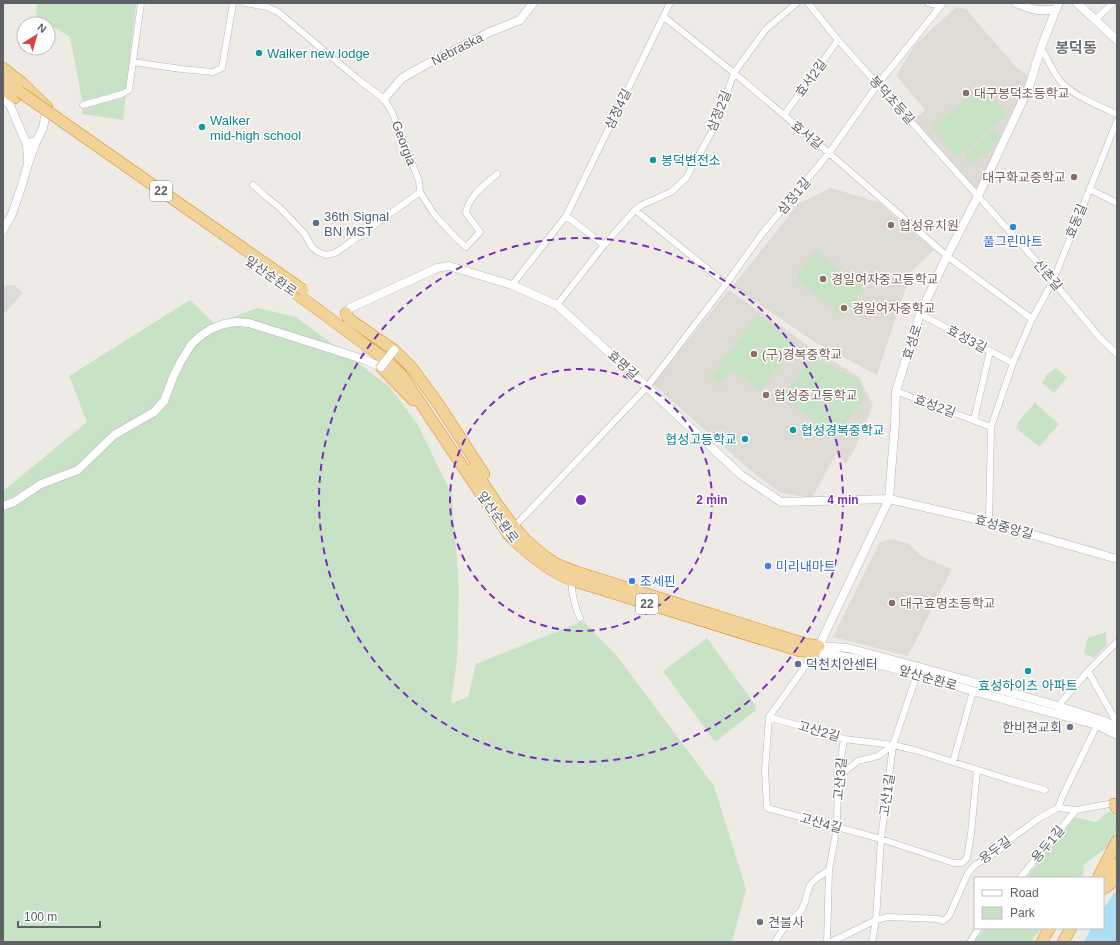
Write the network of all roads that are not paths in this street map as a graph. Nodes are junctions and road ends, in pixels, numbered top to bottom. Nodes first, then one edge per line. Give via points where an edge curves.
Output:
1 (141, 3) edge
2 (233, 3) edge
3 (245, 3) edge
4 (533, 3) edge
5 (670, 3) edge
6 (797, 3) edge
7 (808, 3) edge
8 (928, 3) edge
9 (1077, 3) edge
10 (1113, 3) edge
11 (1018, 4) edge
12 (942, 5) edge
13 (1058, 6) edge
14 (664, 17) junction
15 (1095, 20) junction
16 (838, 40) junction
17 (1117, 40) edge
18 (1041, 48) junction
19 (133, 62) junction
20 (3, 68) edge
21 (734, 73) junction
22 (3, 78) edge
23 (878, 84) junction
24 (3, 88) edge
25 (17, 95) junction
26 (3, 97) edge
27 (384, 99) junction
28 (83, 105) dead end
29 (47, 107) joint
30 (1117, 114) edge
31 (784, 116) junction
32 (1117, 121) edge
33 (24, 138) junction
34 (36, 142) junction
35 (829, 153) junction
36 (28, 164) junction
37 (497, 174) dead end
38 (253, 185) dead end
39 (1089, 189) junction
40 (420, 192) junction
41 (978, 196) junction
42 (1117, 203) edge
43 (635, 210) junction
44 (566, 216) junction
45 (3, 230) edge
46 (604, 245) junction
47 (947, 256) junction
48 (1053, 281) junction
49 (726, 284) junction
50 (512, 285) junction
51 (557, 305) junction
52 (346, 313) joint
53 (920, 314) junction
54 (1032, 319) junction
55 (394, 350) junction
56 (990, 351) junction
57 (1117, 354) edge
58 (1013, 364) junction
59 (381, 367) junction
60 (647, 387) junction
61 (896, 391) junction
62 (974, 420) junction
63 (991, 427) junction
64 (889, 499) junction
65 (3, 506) edge
66 (502, 519) junction
67 (989, 522) junction
68 (514, 527) junction
69 (1117, 559) edge
70 (571, 580) junction
71 (580, 618) dead end
72 (1117, 642) edge
73 (817, 649) junction
74 (1088, 670) junction
75 (917, 674) junction
76 (973, 691) junction
77 (1058, 706) junction
78 (769, 717) junction
79 (1117, 723) edge
80 (1097, 725) junction
81 (1117, 727) edge
82 (1117, 735) edge
83 (844, 739) junction
84 (893, 745) junction
85 (953, 762) junction
86 (977, 770) junction
87 (838, 777) junction
88 (1045, 790) dead end
89 (1116, 806) edge
90 (1058, 808) junction
91 (1076, 810) junction
92 (837, 827) junction
93 (881, 838) junction
94 (1117, 841) edge
95 (1117, 847) edge
96 (1117, 854) edge
97 (1117, 864) edge
98 (829, 870) junction
99 (1117, 876) edge
100 (1021, 877) edge
101 (1099, 877) edge
102 (1099, 877) edge
103 (1104, 878) edge
104 (1104, 879) edge
105 (1104, 888) edge
106 (876, 920) junction
107 (978, 929) edge
108 (1049, 929) edge
109 (1070, 929) edge
110 (1076, 929) edge
111 (775, 942) edge
112 (827, 942) edge
113 (831, 942) edge
114 (872, 942) edge
115 (970, 942) edge
116 (1042, 942) edge
117 (1063, 942) edge
118 (1070, 942) edge

1 - 19 street
2 - 19 street via 222,68 213,72
3 - 27 street, Georgia via 278,12
4 - 27 street, Nebraska via 520,20 490,32 402,78
5 - 14 street, 삼정4길
6 - 21 street, 삼정2길 via 766,29
7 - 16 street, 봉덕초등길
8 - 12 street, 삼정1길
9 - 15 street
10 - 15 street
11 - 13 street via 1039,11
12 - 23 street, 삼정1길
13 - 18 street, 효성로
14 - 21 street, 효서길
14 - 44 street, 삼정4길
15 - 17 street
16 - 23 street, 봉덕초등길
16 - 31 street, 효서2길
18 - 30 street via 1062,83 1089,101
18 - 41 street, 효성로 via 1029,87
19 - 28 street via 129,90
20 - 29 highway
21 - 31 street, 효서길
21 - 43 street, 삼정2길 via 715,126 686,178 671,192
22 - 25 highway, 앞산순환로 / 22
23 - 35 street, 삼정1길
23 - 41 street, 봉덕초등길
24 - 25 highway, 앞산순환로 / 22
25 - 66 highway, 앞산순환로 / 22 via 300,293 386,360 402,374
26 - 33 street via 10,105
27 - 40 street, Georgia via 392,112 419,181
29 - 34 street via 43,128
31 - 35 street, 효서길
32 - 39 street, 효동길
33 - 34 street via 32,143
33 - 36 street via 27,144
34 - 36 street
35 - 47 street, 효서길
35 - 49 street, 삼정1길 via 761,235
36 - 45 street via 12,214
37 - 40 street, Georgia via 474,195 467,208 466,213 480,232 466,247 434,214
38 - 40 street via 304,233 312,247 326,255 344,247
39 - 42 street
39 - 48 street, 효동길
41 - 47 street, 효성로
41 - 48 street, 신촌길
43 - 46 street, 삼정2길
43 - 49 street
44 - 46 street
44 - 50 street, 삼정4길
46 - 51 street, 삼정2길
47 - 53 street, 효성로
47 - 54 street
48 - 54 street, 효동길
48 - 57 street, 신촌길 via 1100,338
49 - 60 street, 삼정1길
50 - 51 street, 효명길
50 - 52 street, 효명길 via 449,266 437,268 350,308
51 - 60 street, 효명길
52 - 55 highway via 349,319
53 - 56 street, 효성3길
53 - 61 street, 효성로
54 - 58 street, 효동길
55 - 59 street, bridge
55 - 66 highway via 412,368 439,405 488,480
56 - 58 street, 효성3길
56 - 62 street, 효성2길
58 - 63 street, 효동길
59 - 65 street via 249,323 236,322 211,329 198,336 191,345 174,375 164,401 154,412 114,436 78,470 41,484 14,502
59 - 66 highway via 414,402 488,510
60 - 64 street, 효명길 via 741,475 781,502
60 - 68 street, 삼정1길
61 - 62 street, 효성2길
61 - 64 street, 효성로
62 - 63 street, 효성2길
63 - 67 street, 효동길
64 - 67 street, 효성중앙길
64 - 73 street, 효성로
66 - 68 highway, 앞산순환로 / 22
66 - 70 highway, 앞산순환로 / 22 via 507,533 520,547 545,566
67 - 69 street, 효성중앙길
68 - 73 highway, 앞산순환로 / 22 via 531,545 558,565
70 - 71 street via 573,600
70 - 73 highway, 앞산순환로 / 22 via 800,651
72 - 74 street
73 - 75 street, 앞산순환로 / 22
73 - 77 street, 앞산순환로 / 22 via 848,648
73 - 78 street
74 - 77 street
74 - 79 street
75 - 76 street, 앞산순환로 / 22
75 - 84 street, 고산1길
76 - 80 street, 앞산순환로 / 22
76 - 85 street
77 - 81 street, 앞산순환로 / 22
78 - 83 street, 고산2길
78 - 92 street, 고산4길 via 765,770 767,808
80 - 82 street, 앞산순환로
80 - 90 street
83 - 84 street, 고산2길
83 - 87 street, 고산3길
84 - 85 street, 고산2길
84 - 87 street via 878,756 858,762
84 - 93 street, 고산1길
85 - 86 street, 고산2길
86 - 88 street, 고산2길
86 - 93 street, 고산4길 via 971,834 967,858 962,863 954,863
87 - 92 street, 고산3길
89 - 91 street
90 - 91 street
90 - 106 street, 용두길 via 1041,817 998,851 975,865 968,873 949,916 943,921 888,917
91 - 100 street, 용두1길
92 - 93 street, 고산4길
92 - 98 street, 고산3길
93 - 106 street, 고산1길
94 - 101 highway
95 - 102 highway
96 - 103 highway
97 - 104 highway
98 - 111 street via 810,885 801,911 785,926
98 - 112 street, 고산3길
99 - 105 highway
106 - 113 street, 용두길
106 - 114 street
107 - 115 street
108 - 116 highway
109 - 117 highway
110 - 118 highway

